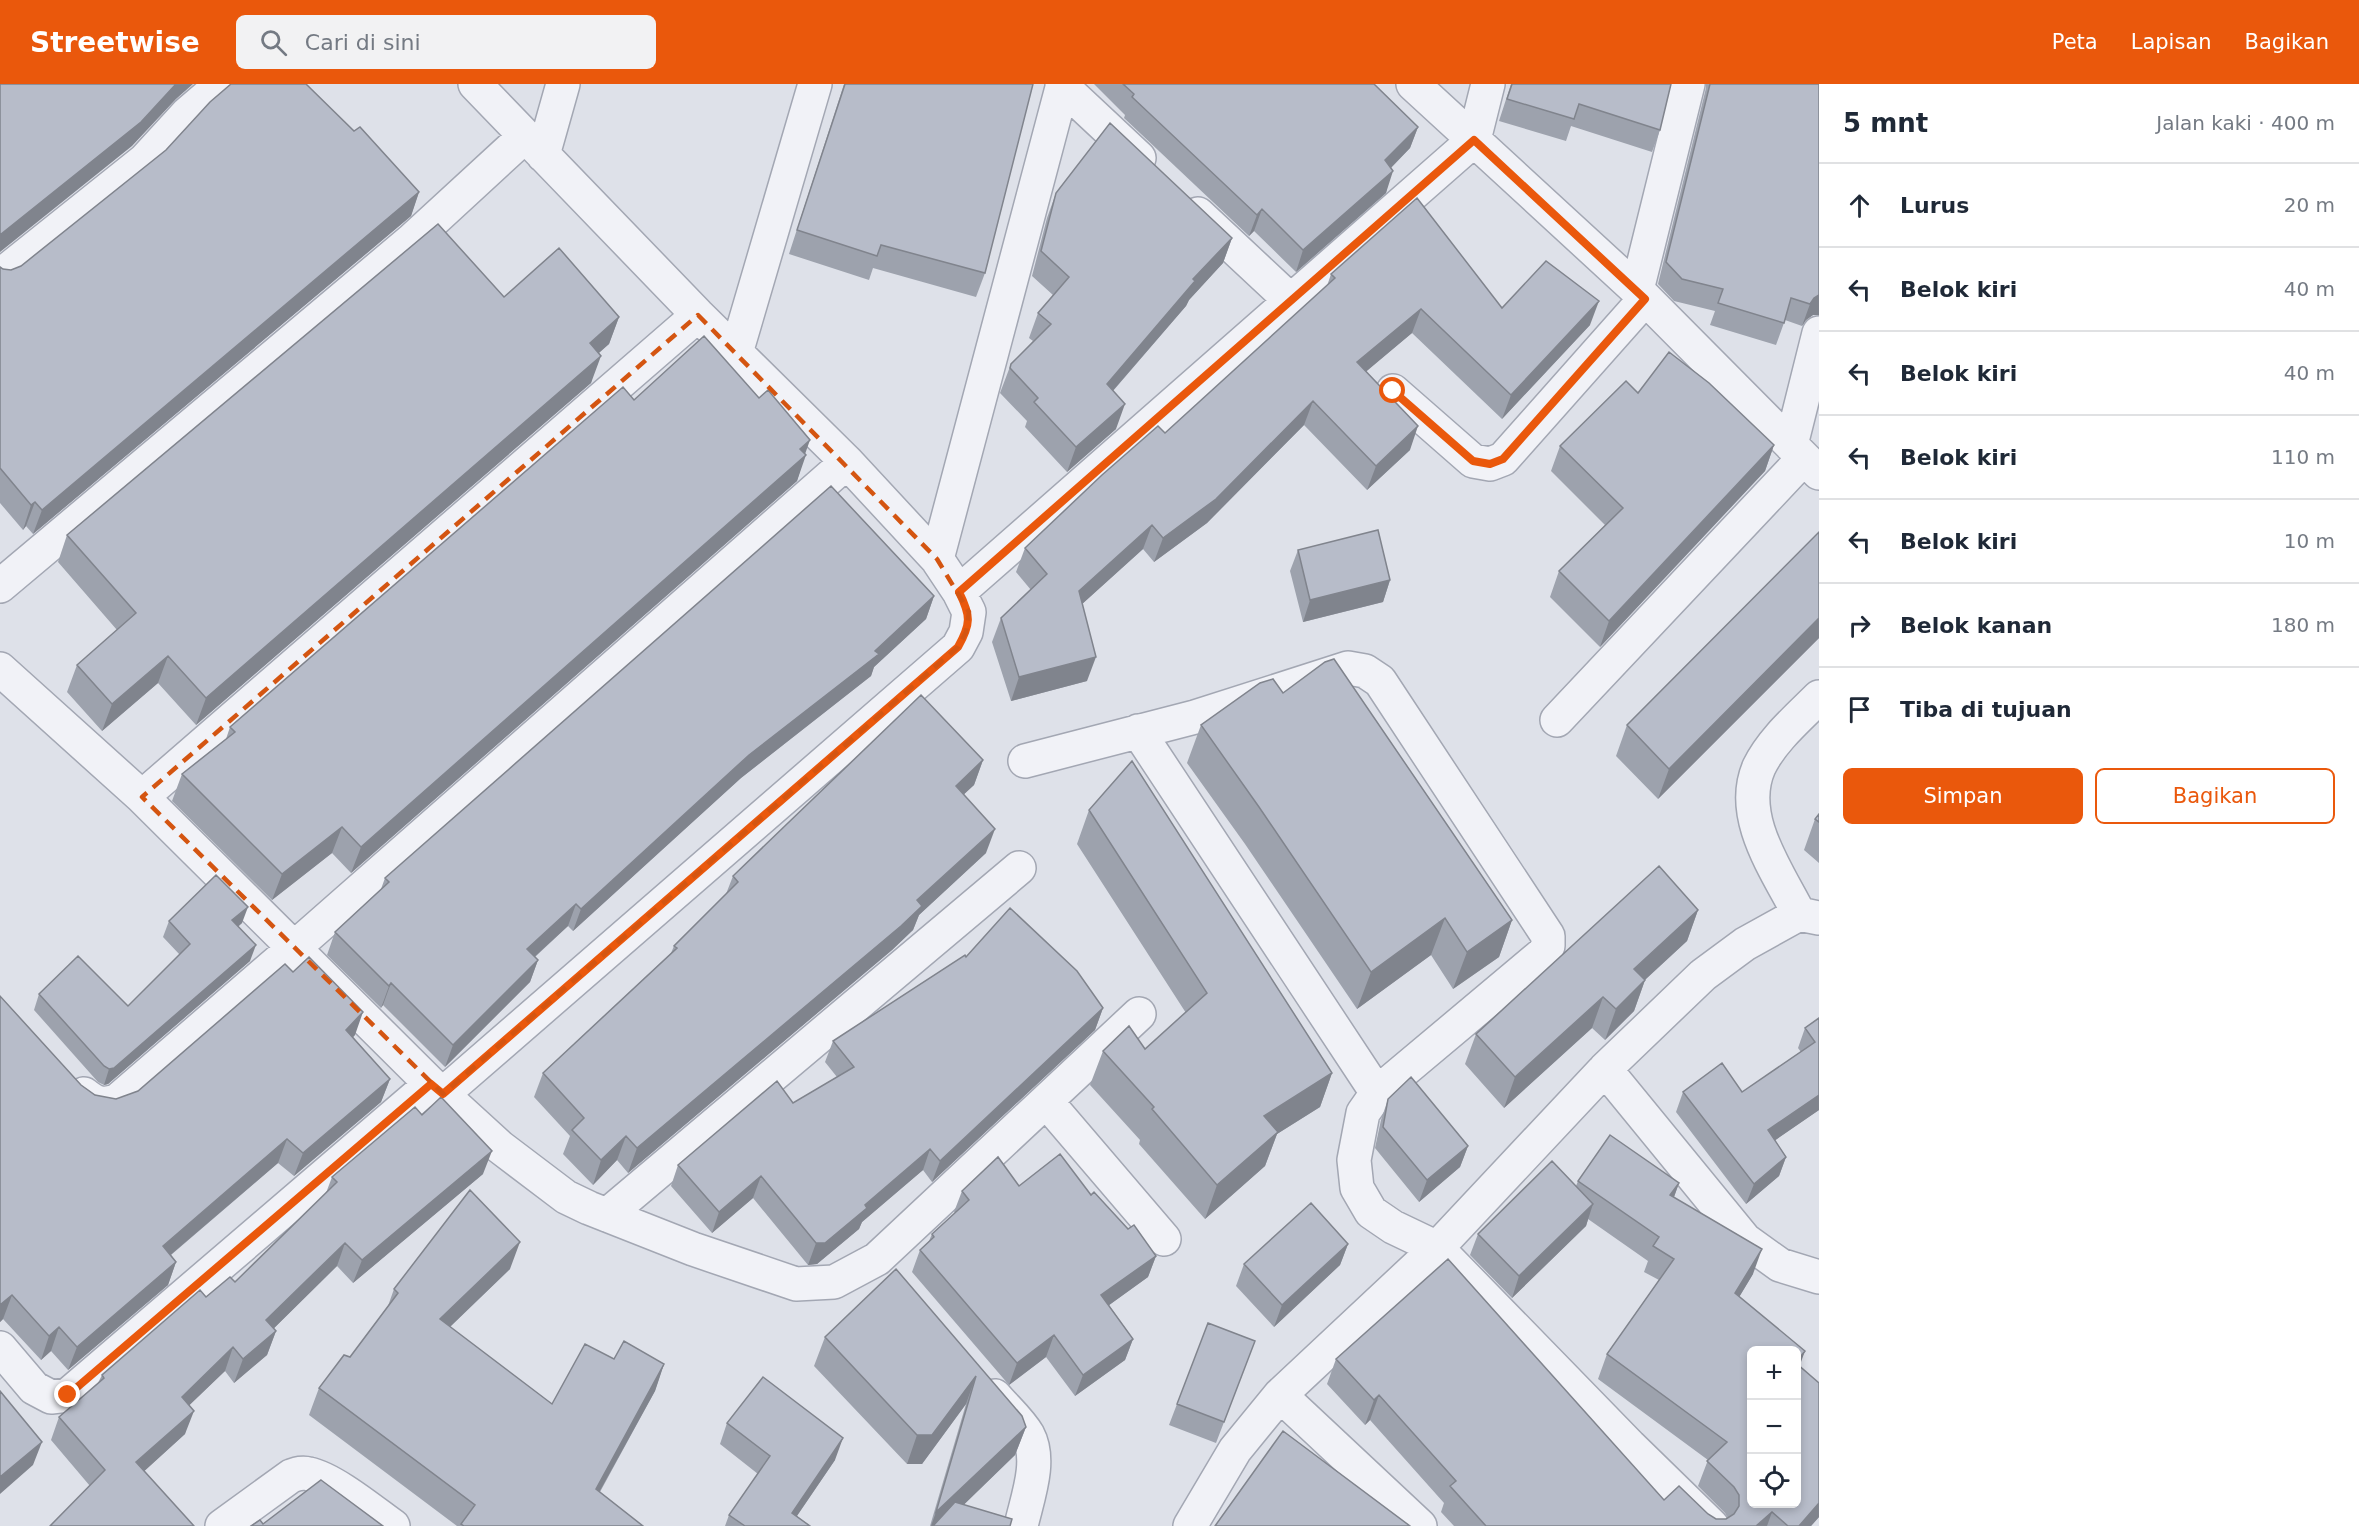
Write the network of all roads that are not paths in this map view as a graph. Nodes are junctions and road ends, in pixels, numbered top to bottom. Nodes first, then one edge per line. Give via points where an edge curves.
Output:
1 (222, 84) edge
2 (475, 84) edge
3 (563, 84) edge
4 (815, 84) edge
5 (1413, 84) edge
6 (1488, 84) edge
7 (1688, 84) edge
8 (1062, 85) edge
9 (1474, 140) junction
10 (534, 145) junction
11 (0, 276) edge
12 (1641, 295) junction
13 (1291, 301) junction
14 (698, 315) junction
15 (1819, 333) edge
16 (736, 352) junction
17 (1393, 391) dead end
18 (1805, 459) edge
19 (847, 462) junction
20 (937, 559) junction
21 (0, 586) edge
22 (959, 592) junction
23 (0, 669) edge
24 (1819, 696) edge
25 (1557, 720) dead end
26 (1138, 731) junction
27 (1025, 761) dead end
28 (142, 797) junction
29 (1019, 868) dead end
30 (1809, 916) edge
31 (294, 948) junction
32 (1139, 1014) dead end
33 (1605, 1069) junction
34 (63, 1070) edge
35 (437, 1089) junction
36 (1377, 1093) junction
37 (1046, 1101) junction
38 (607, 1215) junction
39 (1164, 1239) dead end
40 (1437, 1248) junction
41 (878, 1259) junction
42 (1819, 1277) edge
43 (900, 1285) edge
44 (0, 1348) edge
45 (975, 1372) edge
46 (1280, 1395) junction
47 (222, 1526) edge
48 (393, 1526) edge
49 (1021, 1526) edge
50 (1190, 1526) edge
51 (1420, 1526) edge
52 (1712, 1526) edge

1 - 11 street via 188,113 145,160
2 - 10 street
3 - 10 street
4 - 16 street
5 - 9 street
6 - 9 street
7 - 12 street
8 - 13 street
8 - 20 street
9 - 12 street
9 - 13 street
10 - 14 street
10 - 21 street via 412,240
12 - 17 street via 1503,459 1490,464 1473,461
12 - 18 street
13 - 22 street
14 - 16 street
14 - 28 street
15 - 18 street
16 - 19 street
18 - 25 street
19 - 20 street
19 - 31 street
20 - 22 street
22 - 35 street via 969,612 966,632 958,647
23 - 28 street
24 - 30 street via 1776,741 1759,768 1753,796 1757,832
26 - 27 street
26 - 36 street
26 - 36 street via 1348,668 1365,671 1380,681 1523,897 1548,936 1544,953
28 - 31 street
29 - 38 street
30 - 33 street via 1745,944 1703,975
31 - 34 street via 118,1100 98,1104
31 - 35 street
32 - 37 street
33 - 40 street
33 - 42 street via 1744,1240 1780,1265
35 - 38 street via 538,1177 566,1197
35 - 44 street via 68,1395 51,1397 34,1388
36 - 40 street via 1363,1113 1358,1133 1353,1160 1357,1188 1371,1212
37 - 39 street
37 - 41 street
38 - 41 street via 796,1284 834,1282
40 - 46 street
40 - 52 street
41 - 43 street
45 - 49 street via 1033,1446 1035,1460
46 - 50 street via 1234,1450
46 - 51 street
47 - 48 street via 300,1473 333,1485

